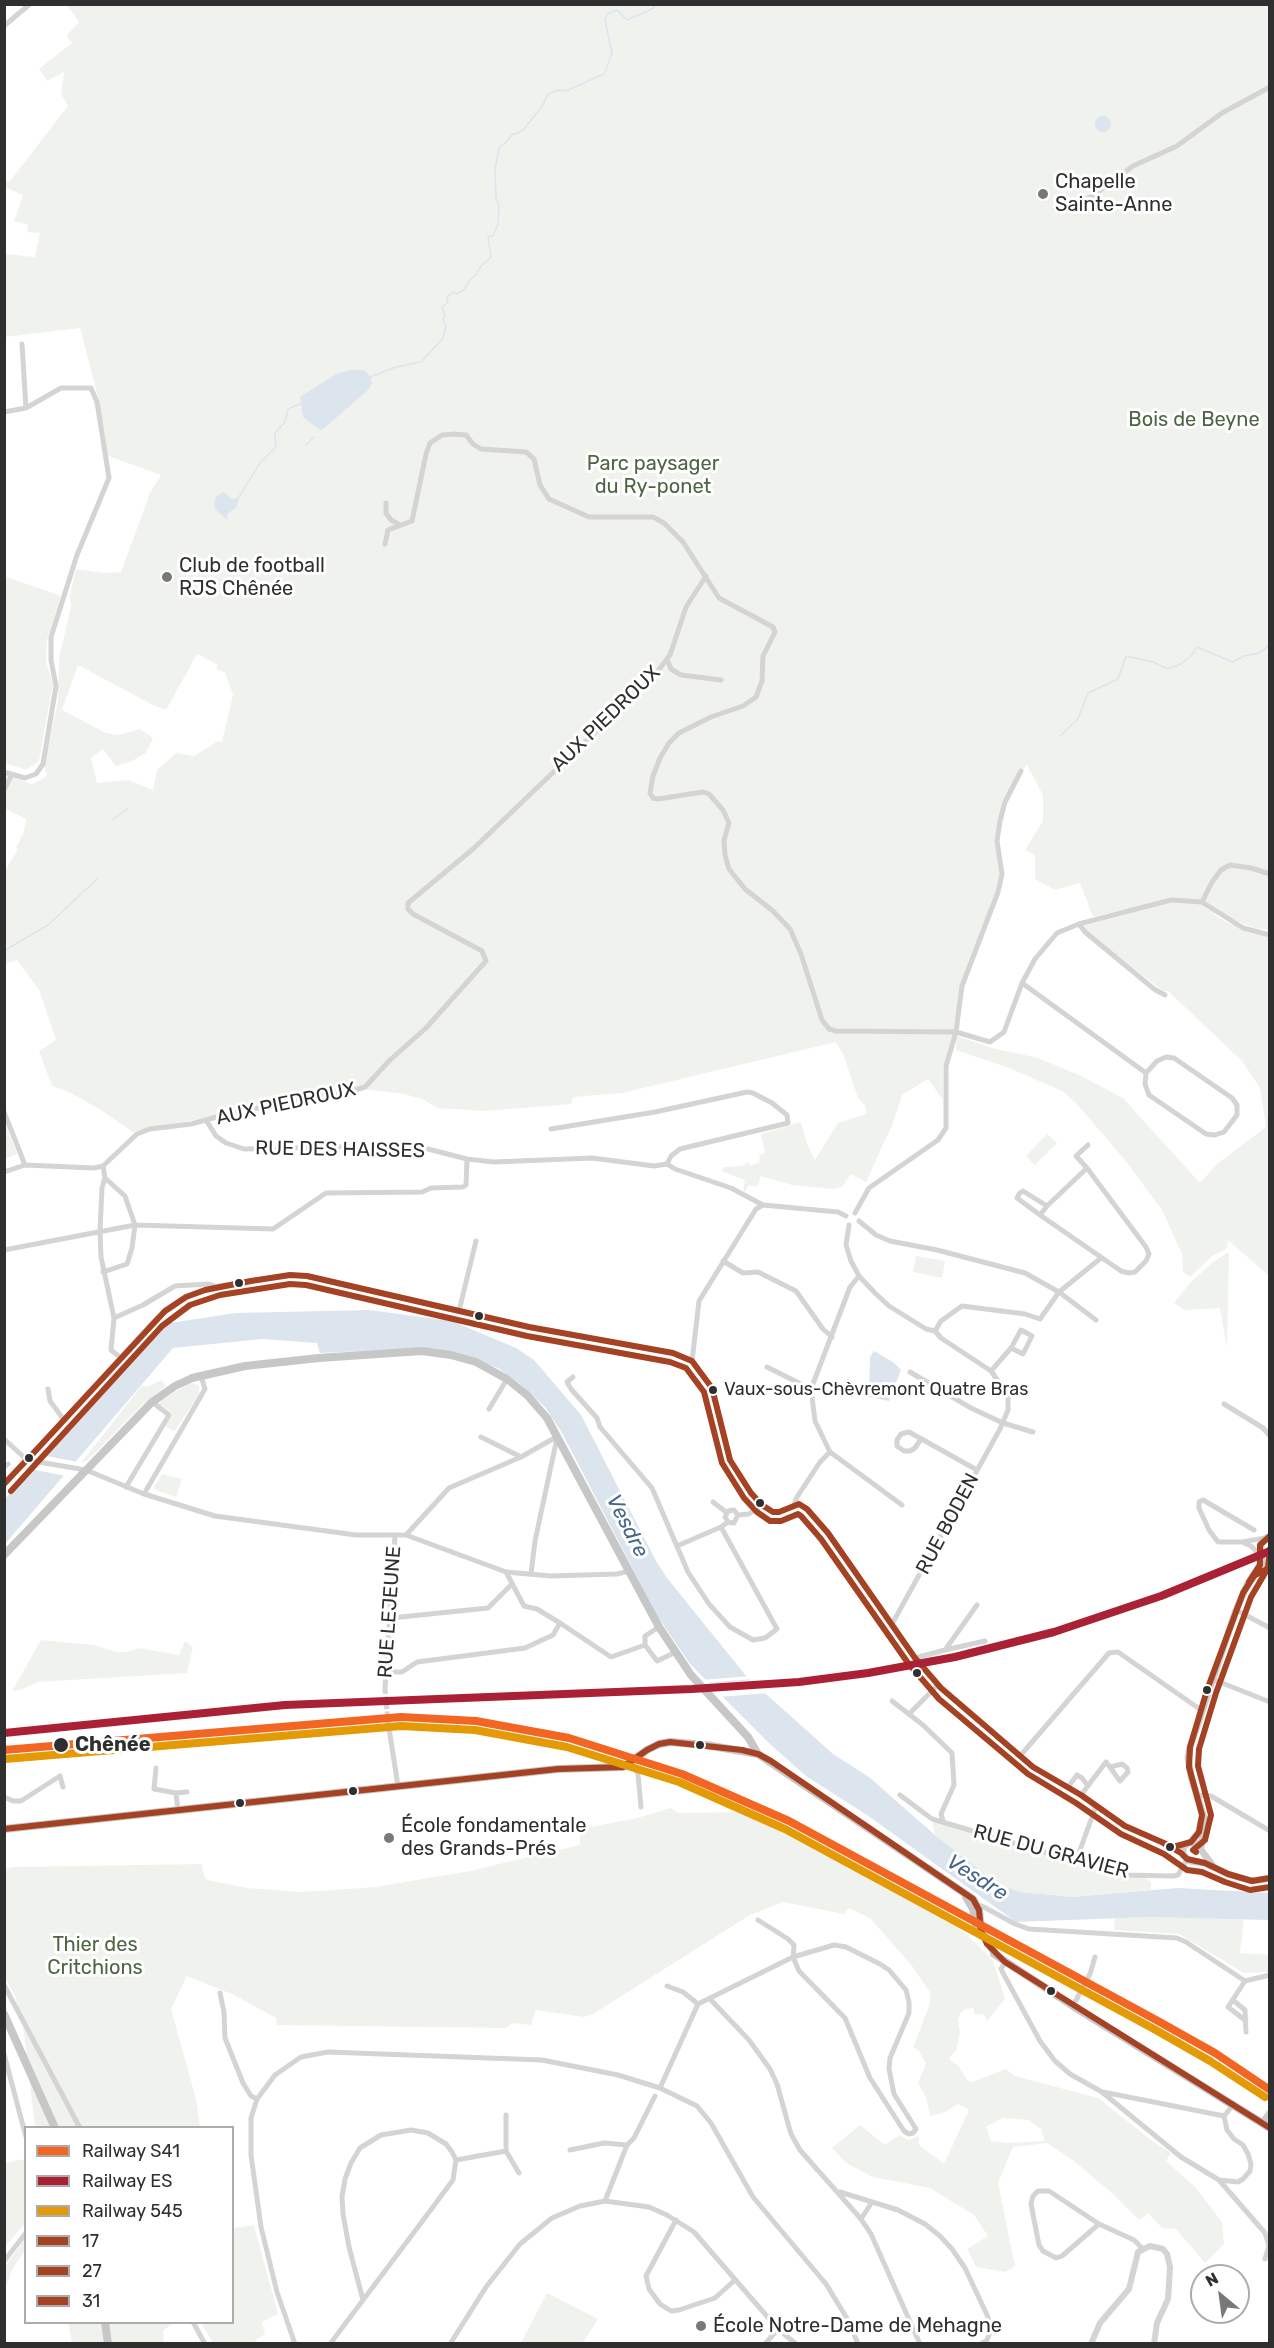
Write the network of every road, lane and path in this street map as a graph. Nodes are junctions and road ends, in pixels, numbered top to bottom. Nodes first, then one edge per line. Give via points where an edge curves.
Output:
1 (30, 4) edge
2 (4, 26) edge
3 (1269, 87) edge
4 (1055, 209) dead end
5 (22, 344) dead end
6 (25, 393) junction
7 (39, 401) junction
8 (26, 408) junction
9 (4, 412) edge
10 (386, 503) dead end
11 (400, 525) junction
12 (385, 544) dead end
13 (706, 576) junction
14 (667, 659) junction
15 (721, 680) dead end
16 (1021, 771) dead end
17 (4, 772) edge
18 (11, 777) junction
19 (4, 790) edge
20 (1269, 874) edge
21 (1202, 902) junction
22 (1079, 924) junction
23 (1269, 935) edge
24 (1022, 983) junction
25 (1164, 994) dead end
26 (956, 1032) junction
27 (1146, 1073) junction
28 (4, 1112) edge
29 (206, 1120) junction
30 (551, 1129) dead end
31 (1088, 1144) dead end
32 (467, 1159) junction
33 (667, 1164) junction
34 (25, 1165) junction
35 (103, 1166) junction
36 (1087, 1168) junction
37 (4, 1172) edge
38 (105, 1178) junction
39 (762, 1205) junction
40 (1047, 1206) junction
41 (855, 1213) junction
42 (1040, 1215) junction
43 (846, 1216) junction
44 (859, 1221) junction
45 (135, 1225) junction
46 (849, 1225) junction
47 (100, 1231) junction
48 (476, 1241) dead end
49 (4, 1250) edge
50 (1101, 1258) junction
51 (723, 1261) junction
52 (104, 1272) junction
53 (859, 1276) junction
54 (218, 1286) junction
55 (1059, 1292) junction
56 (459, 1311) junction
57 (114, 1318) junction
58 (1096, 1320) dead end
59 (934, 1330) junction
60 (832, 1337) junction
61 (1011, 1348) dead end
62 (121, 1358) junction
63 (692, 1361) junction
64 (767, 1367) dead end
65 (992, 1371) junction
66 (910, 1372) dead end
67 (201, 1376) junction
68 (573, 1377) dead end
69 (507, 1380) junction
70 (48, 1389) dead end
71 (811, 1389) junction
72 (152, 1402) junction
73 (1224, 1404) dead end
74 (489, 1409) dead end
75 (64, 1419) junction
76 (1003, 1423) junction
77 (1033, 1432) dead end
78 (558, 1436) junction
79 (1269, 1436) edge
80 (481, 1437) dead end
81 (4, 1439) edge
82 (921, 1439) junction
83 (830, 1452) junction
84 (521, 1457) junction
85 (27, 1460) junction
86 (86, 1470) junction
87 (977, 1470) junction
88 (4, 1485) edge
89 (126, 1487) junction
90 (144, 1494) junction
91 (713, 1502) dead end
92 (762, 1505) junction
93 (794, 1505) junction
94 (902, 1505) dead end
95 (726, 1512) junction
96 (738, 1515) junction
97 (728, 1522) junction
98 (721, 1527) junction
99 (1254, 1530) dead end
100 (395, 1535) junction
101 (406, 1535) junction
102 (1268, 1537) edge
103 (1242, 1542) junction
104 (677, 1546) junction
105 (4, 1555) edge
106 (1259, 1556) junction
107 (1269, 1567) edge
108 (629, 1571) junction
109 (506, 1572) junction
110 (531, 1574) junction
111 (1254, 1576) junction
112 (511, 1585) junction
113 (977, 1605) dead end
114 (1236, 1610) junction
115 (391, 1618) junction
116 (560, 1623) junction
117 (892, 1624) junction
118 (659, 1627) junction
119 (1269, 1628) edge
120 (986, 1641) dead end
121 (645, 1645) junction
122 (945, 1650) junction
123 (676, 1652) junction
124 (915, 1658) junction
125 (386, 1672) junction
126 (1212, 1679) junction
127 (938, 1685) junction
128 (385, 1689) tunnel mouth
129 (892, 1701) dead end
130 (1269, 1702) edge
131 (1201, 1710) junction
132 (910, 1713) junction
133 (388, 1722) tunnel mouth
134 (748, 1737) junction
135 (742, 1750) junction
136 (758, 1754) junction
137 (1020, 1756) junction
138 (631, 1763) junction
139 (1110, 1767) dead end
140 (156, 1768) dead end
141 (1088, 1785) junction
142 (63, 1786) dead end
143 (398, 1786) junction
144 (1068, 1787) junction
145 (187, 1792) dead end
146 (176, 1793) junction
147 (900, 1795) dead end
148 (1081, 1795) junction
149 (1197, 1795) junction
150 (4, 1797) edge
151 (1096, 1806) junction
152 (641, 1807) dead end
153 (178, 1810) junction
154 (1202, 1815) junction
155 (943, 1821) junction
156 (1269, 1823) edge
157 (4, 1829) edge
158 (1268, 1830) edge
159 (1188, 1843) junction
160 (1169, 1846) junction
161 (1201, 1849) junction
162 (1185, 1857) junction
163 (1196, 1860) junction
164 (1076, 1861) junction
165 (1213, 1866) junction
166 (1269, 1878) edge
167 (974, 1905) junction
168 (758, 1920) dead end
169 (793, 1957) junction
170 (1095, 1957) dead end
171 (1005, 1962) junction
172 (1090, 1974) tunnel mouth
173 (1269, 1976) edge
174 (1245, 1981) junction
175 (1084, 1985) tunnel mouth
176 (4, 1986) edge
177 (667, 1986) dead end
178 (220, 1993) dead end
179 (710, 1999) junction
180 (698, 2004) junction
181 (1072, 2006) junction
182 (4, 2014) edge
183 (1246, 2032) dead end
184 (4, 2054) edge
185 (660, 2088) junction
186 (1102, 2092) junction
187 (656, 2096) dead end
188 (257, 2099) junction
189 (1233, 2104) junction
190 (1269, 2113) edge
191 (506, 2115) dead end
192 (1224, 2116) junction
193 (1262, 2123) junction
194 (55, 2126) edge
195 (79, 2126) edge
196 (1269, 2128) edge
197 (24, 2129) edge
198 (627, 2145) junction
199 (570, 2150) dead end
200 (506, 2151) junction
201 (456, 2160) junction
202 (519, 2173) dead end
203 (1219, 2180) junction
204 (840, 2192) junction
205 (605, 2201) junction
206 (872, 2202) junction
207 (861, 2219) junction
208 (676, 2220) junction
209 (1099, 2224) junction
210 (24, 2236) edge
211 (1142, 2248) junction
212 (1265, 2259) dead end
213 (4, 2261) edge
214 (735, 2280) junction
215 (363, 2300) junction
216 (105, 2324) edge
217 (194, 2324) edge
218 (778, 2330) junction
219 (108, 2343) edge
220 (205, 2343) edge
221 (295, 2343) edge
222 (330, 2343) edge
223 (450, 2343) edge
224 (765, 2343) edge
225 (796, 2343) edge
226 (858, 2343) edge
227 (920, 2343) edge
228 (981, 2343) edge
229 (1091, 2343) edge
230 (1154, 2343) edge

1 - 2 street
3 - 4 street via 1222,113 1177,146 1133,166 1090,197
5 - 6 street
6 - 7 street
6 - 8 street
7 - 8 street
7 - 18 street via 61,388 92,388 109,478 77,555 51,637 56,686 43,764 36,774
8 - 9 street
10 - 11 street via 386,513
11 - 12 street via 388,530
11 - 13 street via 412,521 430,443 442,435 466,435 481,449 526,452 534,459 540,485 549,499 581,514 653,517 664,523 683,542
13 - 14 street, AUX PIEDROUX via 686,607
13 - 26 street via 719,598 770,624 774,636 763,656 760,690 751,702 679,732 660,759 651,796 658,800 703,792 723,810 729,823 724,840 729,869 745,889 790,929 822,1020 829,1029
14 - 15 street via 671,669 681,675
14 - 29 street, AUX PIEDROUX via 654,676 473,849 408,903 413,914 482,951 486,961 426,1028 366,1087
16 - 26 street via 1000,821 997,841 1002,874 962,986
17 - 18 street
18 - 19 street
20 - 21 street via 1230,865 1221,870
21 - 22 street via 1171,900
21 - 23 street via 1243,928
22 - 24 street via 1057,933 1035,959
22 - 25 street
24 - 26 street via 1004,1032 995,1040 984,1041
24 - 27 street
26 - 41 street via 946,1066 947,1120 943,1135 871,1186
27 - 27 street via 1149,1095 1206,1134 1224,1132 1237,1115 1232,1098 1174,1058 1157,1061
28 - 34 street
29 - 32 street, RUE DES HAISSES via 216,1136 244,1149 424,1148
29 - 35 street, AUX PIEDROUX via 140,1133
30 - 33 street via 747,1092 788,1115 788,1123 680,1149
31 - 36 street via 1076,1156
32 - 33 street, RUE DES HAISSES via 494,1162 592,1158 654,1166
32 - 45 street via 463,1187 422,1192 326,1193 273,1229
33 - 39 street via 731,1188
34 - 35 street
34 - 37 street
35 - 38 street
36 - 40 street
36 - 50 street via 1149,1254 1129,1273
38 - 45 street via 125,1196
38 - 47 street
39 - 43 street
39 - 51 street
40 - 42 street
40 - 42 street via 1023,1191 1019,1194 1017,1197
41 - 43 street
41 - 44 street
42 - 50 street
43 - 46 street
44 - 46 street via 855,1226
44 - 55 street via 882,1238 1018,1271
45 - 47 street
45 - 52 street via 127,1264
46 - 53 street via 846,1245
47 - 49 street
47 - 52 street
48 - 56 street
50 - 55 street
51 - 60 street via 743,1273 758,1272 796,1291
51 - 63 street via 699,1301
52 - 57 street
53 - 59 street via 890,1306
53 - 60 street via 850,1287
54 - 56 street via 307,1276
54 - 57 street via 175,1286
54 - 62 street via 172,1305
55 - 58 street
55 - 59 street via 1040,1319 962,1306
56 - 63 street via 673,1353
57 - 62 street via 111,1350
59 - 65 street via 940,1338
60 - 71 street
61 - 65 street
62 - 75 street
63 - 92 street via 712,1388 730,1460
64 - 71 street
65 - 76 street via 1008,1395
66 - 76 street via 960,1403
67 - 69 main road via 245,1366 422,1351 476,1362
67 - 72 main road via 175,1386
67 - 90 street via 205,1389
68 - 104 street via 567,1382 652,1488
69 - 74 street
69 - 78 main road via 527,1395
70 - 75 street via 50,1401
71 - 83 street via 815,1421
72 - 86 main road
72 - 89 street via 169,1415
73 - 79 street via 1263,1428
75 - 85 street
76 - 77 street
76 - 87 street, RUE BODEN
78 - 84 street
78 - 108 main road
78 - 110 street
80 - 84 street
81 - 85 street
82 - 82 street via 906,1431 897,1440 897,1446 910,1451
82 - 87 street
83 - 93 street
83 - 94 street
84 - 101 street via 449,1488
85 - 86 street
85 - 88 street
86 - 89 street
86 - 105 main road
87 - 117 street, RUE BODEN
89 - 90 street
90 - 100 street via 215,1516 355,1535
91 - 95 street
92 - 93 street via 773,1512
92 - 96 street
93 - 117 street via 804,1506 826,1530
95 - 96 street via 734,1510
95 - 97 street
96 - 97 street via 734,1523
97 - 98 street
98 - 104 street
98 - 104 street via 777,1629 765,1638 753,1640 730,1627 693,1580
99 - 103 street via 1203,1500 1199,1502 1215,1540
100 - 101 street
100 - 115 street, RUE LEJEUNE
101 - 109 street
102 - 103 street
102 - 106 main road via 1260,1545
103 - 106 street
106 - 107 main road
106 - 111 main road via 1260,1565
107 - 111 main road
108 - 110 street
108 - 118 main road
109 - 110 street
109 - 112 street
111 - 114 main road
112 - 115 street via 488,1608
112 - 116 street via 524,1606
113 - 122 street
114 - 119 street
114 - 126 main road
115 - 125 street, RUE LEJEUNE
116 - 121 street via 611,1657
116 - 125 street via 553,1635 525,1648 417,1662 402,1672
117 - 124 street
118 - 121 street via 645,1636
118 - 123 main road
120 - 122 street
121 - 123 street via 657,1661
122 - 124 street
123 - 134 main road via 686,1669
124 - 127 street
125 - 128 street, RUE LEJEUNE
126 - 130 street
126 - 131 main road
127 - 132 street
127 - 137 street
129 - 132 street
131 - 137 street via 1118,1652 1109,1653
131 - 149 main road via 1188,1758
132 - 155 street via 952,1753 954,1785 941,1814
133 - 143 street
134 - 135 main road
134 - 136 main road
135 - 136 main road
135 - 138 main road via 670,1742 647,1750
136 - 167 main road via 965,1894
137 - 144 street
138 - 143 main road via 623,1767 558,1769
138 - 152 street via 638,1774
139 - 141 street via 1106,1762
140 - 146 street via 153,1789
141 - 144 street via 1077,1775
141 - 148 street
142 - 150 street via 60,1776 21,1801
143 - 153 main road
144 - 148 street
145 - 146 street
146 - 153 street
147 - 155 street, RUE DU GRAVIER via 932,1819
148 - 151 street
149 - 154 main road
149 - 158 street via 1211,1796
151 - 160 street via 1125,1826
151 - 164 street
153 - 157 main road
154 - 159 main road via 1199,1832
154 - 161 main road
155 - 164 street, RUE DU GRAVIER
156 - 158 street
159 - 160 street
159 - 161 main road via 1196,1843
159 - 162 main road via 1182,1850
160 - 162 street
161 - 163 main road
161 - 165 main road
162 - 163 main road
162 - 164 street, RUE DU GRAVIER via 1178,1875 1173,1876 1124,1875
163 - 165 main road
165 - 166 main road via 1252,1881
167 - 171 main road via 977,1933 985,1946
167 - 174 street via 1029,1929 1177,1938
168 - 169 street via 794,1945
169 - 169 street via 834,1945 846,1947 889,1970 906,1990 909,2013 889,2069 894,2094 915,2125 913,2133 904,2131 870,2078 845,2018 799,1971
169 - 179 street
170 - 172 street
171 - 181 main road
171 - 186 street via 1001,1969 1047,2052 1070,2074
173 - 174 street
174 - 183 street via 1234,2001 1245,2010
175 - 181 street
176 - 195 street
177 - 180 street
178 - 188 street via 225,2038 243,2083
179 - 180 street
179 - 204 street via 770,2069 800,2150
180 - 185 street
181 - 189 main road
182 - 194 main road
184 - 197 street
185 - 188 street via 618,2074 542,2060 328,2052 308,2055 289,2064 274,2075
185 - 226 street via 705,2114 753,2197 826,2284
186 - 192 street
186 - 203 street via 1181,2157
187 - 198 street
188 - 221 street via 250,2134 261,2227
189 - 192 street
189 - 193 main road
190 - 193 main road
191 - 200 street
192 - 203 street via 1227,2130 1242,2145 1251,2164 1250,2171 1238,2182
193 - 196 main road
198 - 199 street via 604,2143
198 - 205 street
200 - 201 street
200 - 202 street
201 - 215 street via 453,2180
201 - 215 street via 438,2137 411,2130 381,2135 360,2148 345,2179 342,2197 348,2247
203 - 212 street via 1265,2233 1269,2246
204 - 206 street
204 - 207 street
205 - 208 street via 649,2207
205 - 223 street via 552,2218 520,2244
206 - 207 street
206 - 228 street via 925,2224 952,2249 988,2318 991,2330
207 - 227 street
208 - 214 street via 694,2232
208 - 214 street via 646,2276 649,2289 660,2304 671,2311 679,2310 715,2298
209 - 209 street via 1048,2191 1038,2191 1033,2196 1039,2245 1056,2258
209 - 211 street via 1134,2240
210 - 213 street
211 - 229 street via 1135,2258 1129,2289 1100,2322
211 - 230 street via 1163,2249 1170,2267 1168,2299 1157,2323
214 - 218 street
215 - 222 street
216 - 219 main road
217 - 220 street
218 - 224 street
218 - 225 street

